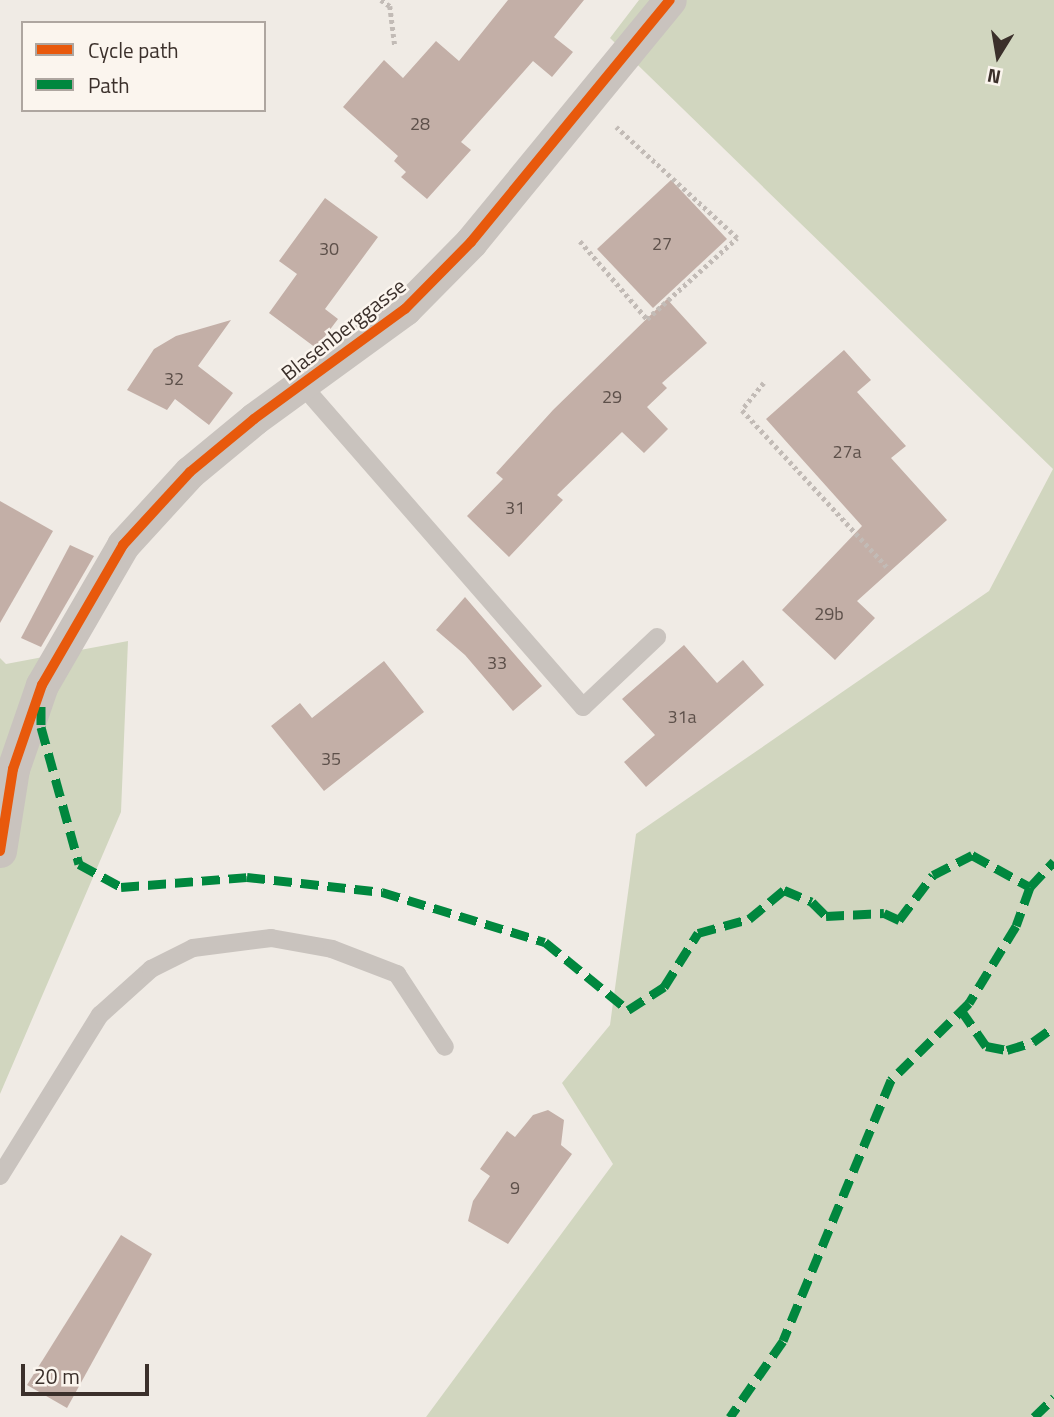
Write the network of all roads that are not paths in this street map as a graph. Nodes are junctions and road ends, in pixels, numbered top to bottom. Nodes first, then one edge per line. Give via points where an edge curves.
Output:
1 (670, 0) edge
2 (303, 386) junction
3 (657, 637) dead end
4 (0, 851) edge
5 (445, 1047) dead end
6 (0, 1176) edge

1 - 2 street, Blasenberggasse via 471,242 405,309
2 - 3 lane, Blasenberggasse via 583,707
2 - 4 street, Blasenberggasse via 190,472 123,545 42,685 13,769
5 - 6 lane via 397,974 332,949 271,937 193,948 151,969 100,1015

